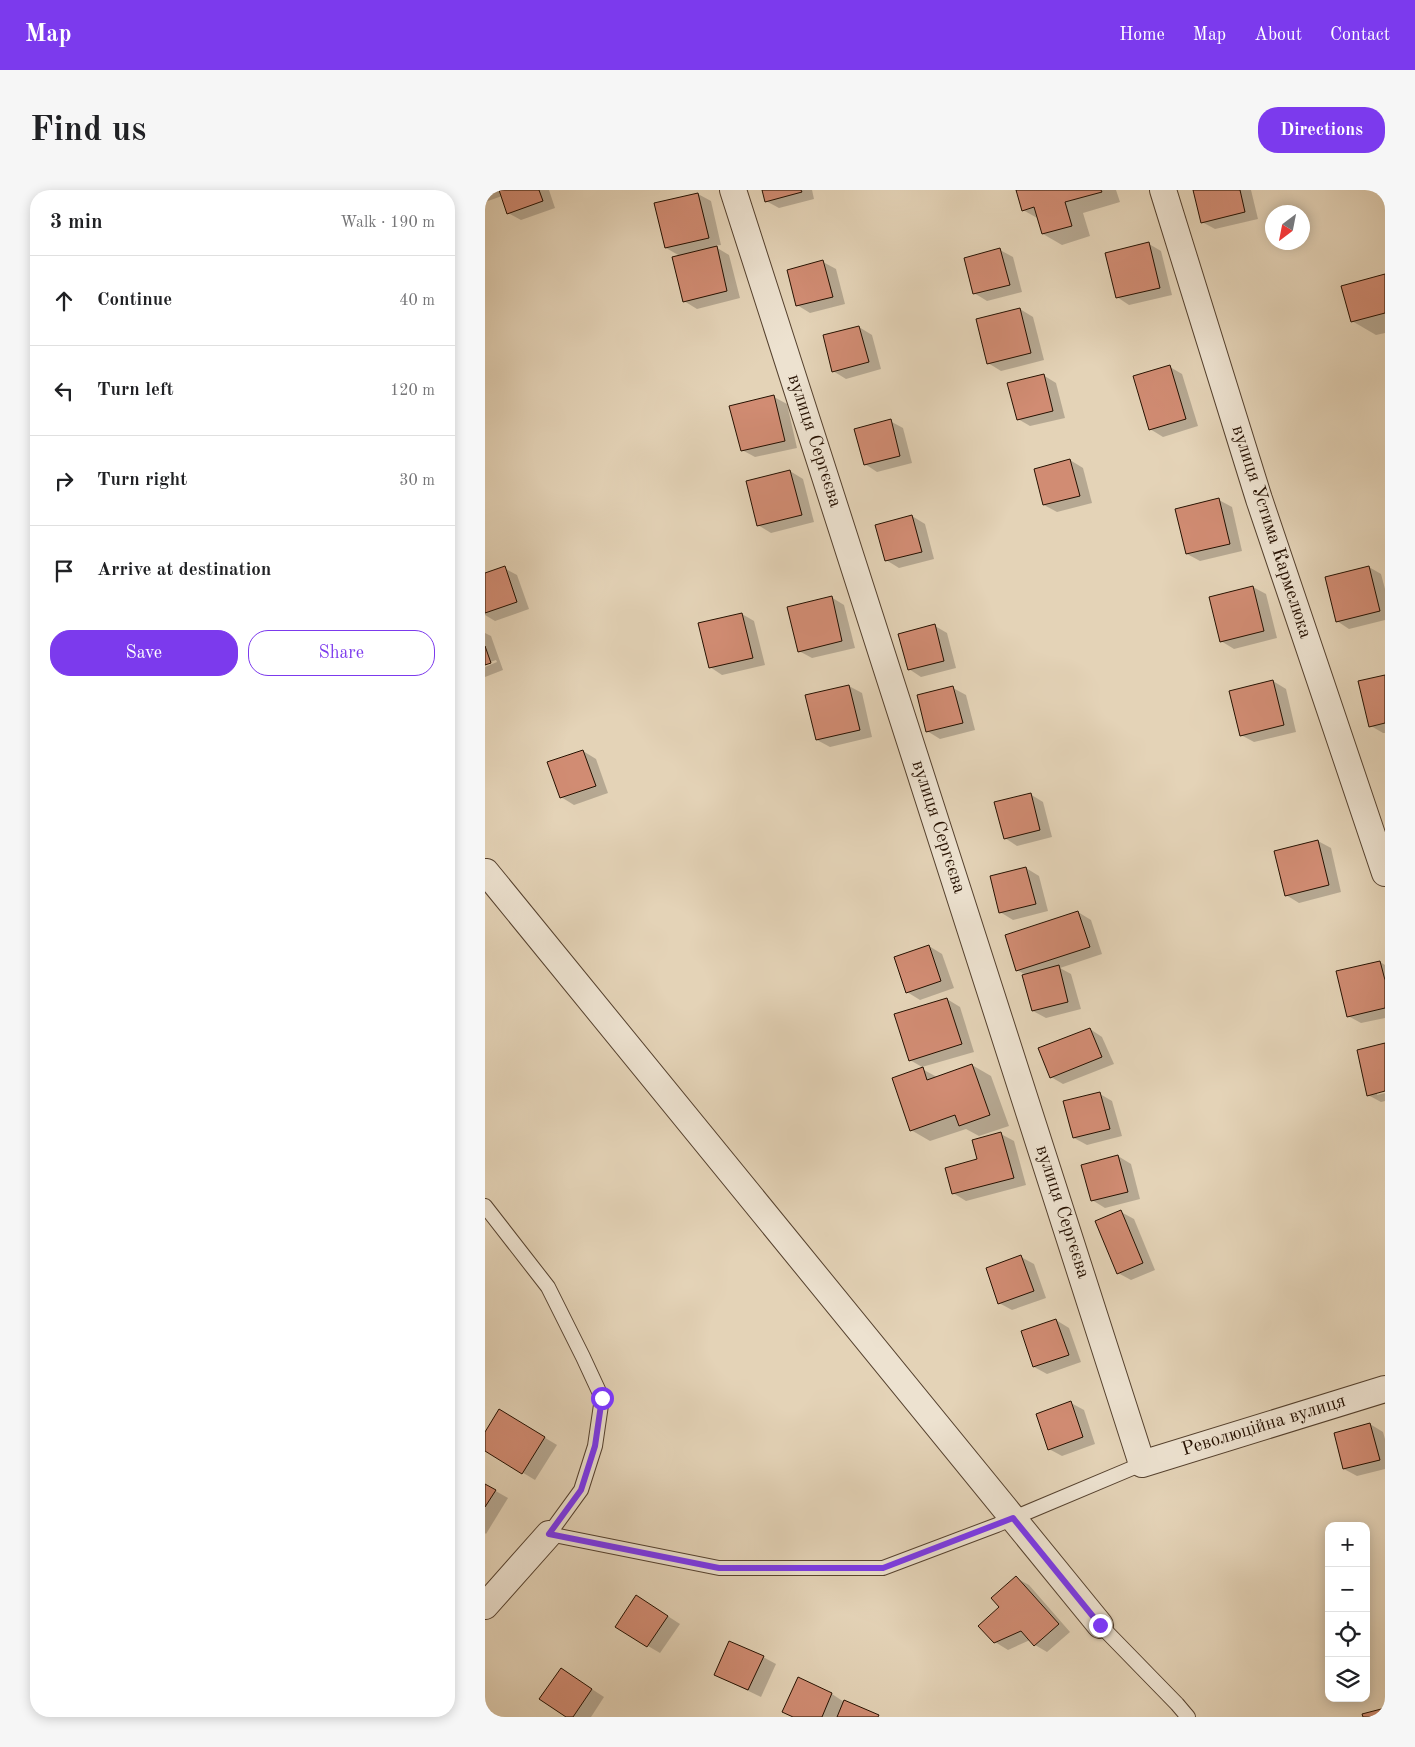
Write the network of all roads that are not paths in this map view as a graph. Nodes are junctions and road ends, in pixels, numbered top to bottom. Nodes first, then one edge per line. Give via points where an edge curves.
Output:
1 (733, 190) edge
2 (1163, 190) edge
3 (485, 866) edge
4 (485, 872) edge
5 (1385, 873) edge
6 (485, 1206) edge
7 (1385, 1389) edge
8 (1142, 1464) junction
9 (1013, 1518) junction
10 (549, 1534) junction
11 (485, 1606) edge
12 (1100, 1625) joint
13 (1188, 1717) edge

1 - 8 street, вулиця Сергєєва
2 - 5 street, вулиця Устима Кармелюка via 1259,500
3 - 4 street
4 - 9 street
6 - 10 lane via 548,1288 602,1398 595,1446 581,1490
7 - 8 street, Революційна вулиця
8 - 9 lane
9 - 10 lane via 883,1568 719,1568
9 - 12 street
10 - 11 street
12 - 13 lane

